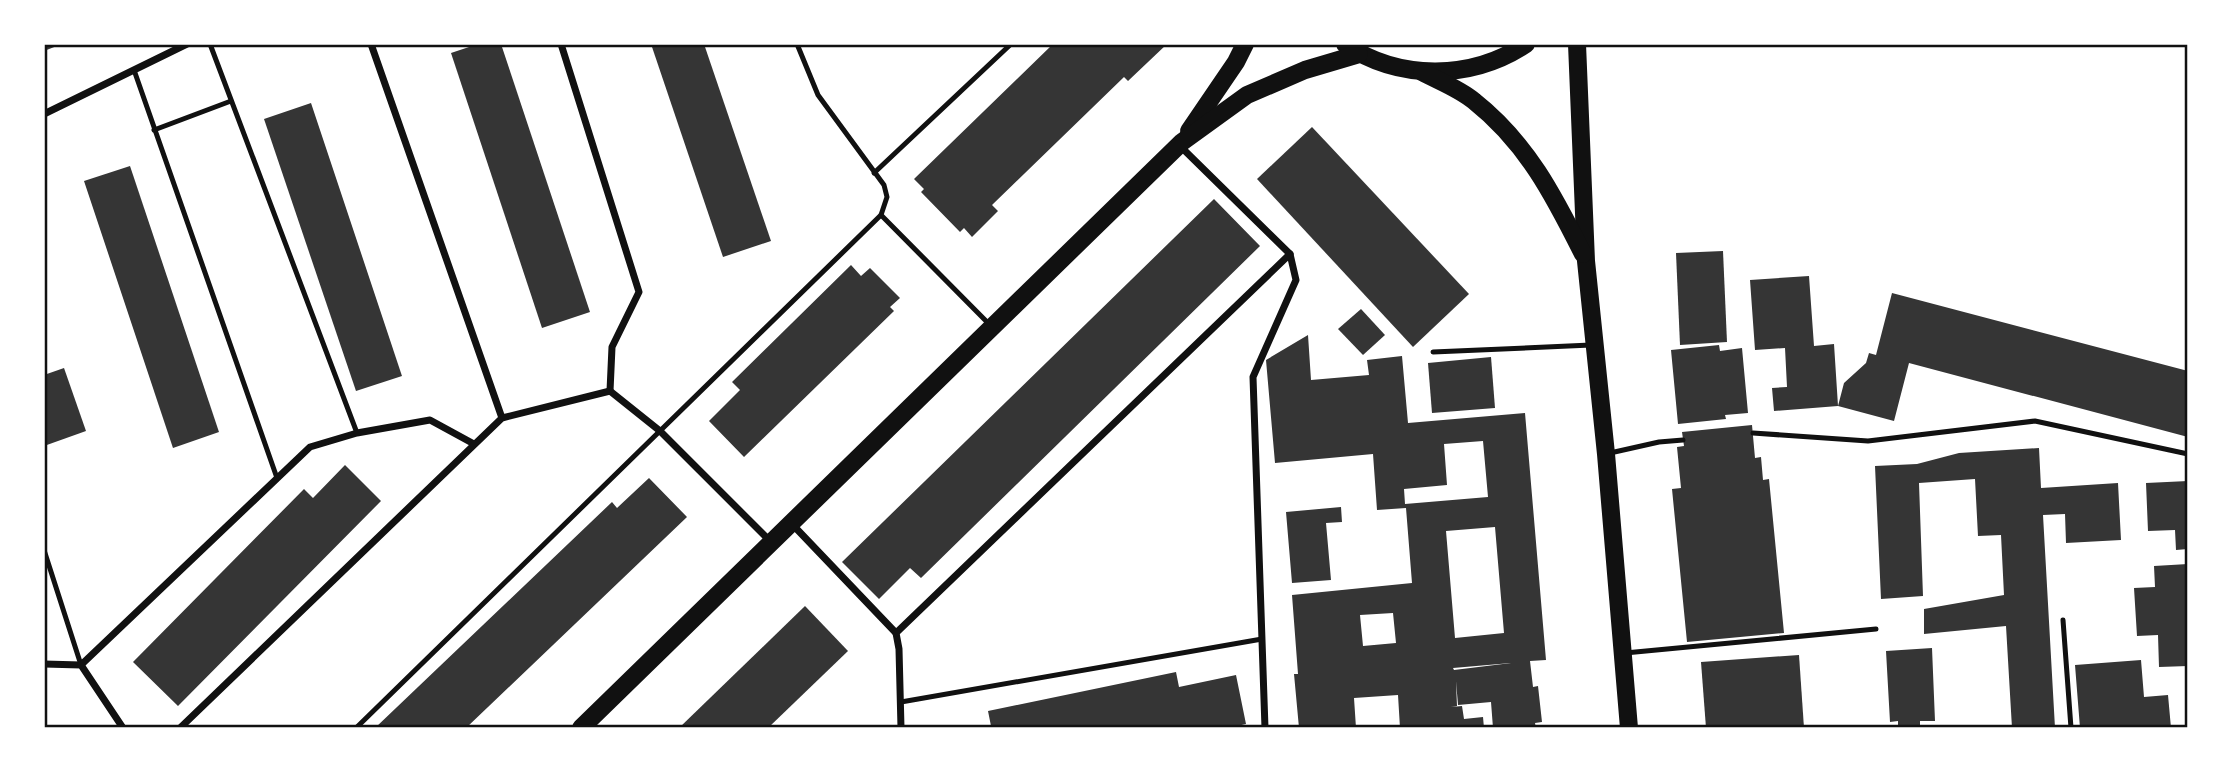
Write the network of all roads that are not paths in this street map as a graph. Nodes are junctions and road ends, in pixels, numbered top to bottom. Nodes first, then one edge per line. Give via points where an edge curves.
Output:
1 (187, 44) edge
2 (210, 44) edge
3 (371, 44) edge
4 (561, 44) edge
5 (797, 44) edge
6 (1011, 44) edge
7 (1245, 44) edge
8 (1526, 44) edge
9 (1577, 44) edge
10 (1352, 49) edge
11 (134, 71) junction
12 (1422, 72) junction
13 (232, 101) junction
14 (44, 114) edge
15 (155, 130) junction
16 (1180, 144) junction
17 (874, 173) junction
18 (881, 215) junction
19 (1290, 254) junction
20 (1586, 261) junction
21 (993, 327) junction
22 (1594, 344) junction
23 (1433, 352) dead end
24 (610, 391) junction
25 (502, 418) junction
26 (660, 431) junction
27 (357, 433) junction
28 (1752, 433) dead end
29 (1683, 440) dead end
30 (474, 444) junction
31 (1606, 454) junction
32 (2188, 454) edge
33 (277, 478) junction
34 (790, 523) junction
35 (771, 543) junction
36 (44, 550) edge
37 (2063, 620) dead end
38 (1876, 629) dead end
39 (896, 633) junction
40 (1262, 639) junction
41 (1623, 653) junction
42 (44, 664) edge
43 (81, 665) junction
44 (901, 702) junction
45 (123, 728) edge
46 (180, 728) edge
47 (356, 728) edge
48 (581, 728) edge
49 (901, 728) edge
50 (1265, 728) edge
51 (1629, 728) edge
52 (2071, 728) edge

1 - 11 street
2 - 13 lane
3 - 25 street
4 - 24 street via 639,292 612,347
5 - 17 lane via 818,95
6 - 17 lane
7 - 16 main road
8 - 12 main road via 1467,69
9 - 20 main road
10 - 12 main road via 1390,66
10 - 16 main road via 1247,95
11 - 14 street
11 - 15 lane
12 - 20 main road via 1473,100 1512,137 1555,196
13 - 15 lane
13 - 27 lane
15 - 33 lane
16 - 19 street
16 - 21 main road
17 - 18 lane via 887,197
18 - 21 lane
18 - 26 lane
19 - 39 street
19 - 40 street via 1296,280 1254,377
20 - 22 main road
21 - 34 main road
22 - 23 lane
22 - 31 main road
24 - 25 street
24 - 26 street
25 - 30 street
26 - 35 street
26 - 47 lane
27 - 30 street via 430,420
27 - 33 street via 310,447
28 - 32 lane via 1868,441 2035,421
29 - 31 lane
30 - 46 street
31 - 41 main road
33 - 43 street
34 - 35 main road
34 - 39 street
35 - 48 main road
36 - 43 lane
37 - 52 lane
38 - 41 lane
39 - 44 street
40 - 44 lane
40 - 50 street
41 - 51 main road
42 - 43 street
43 - 45 street
44 - 49 street

